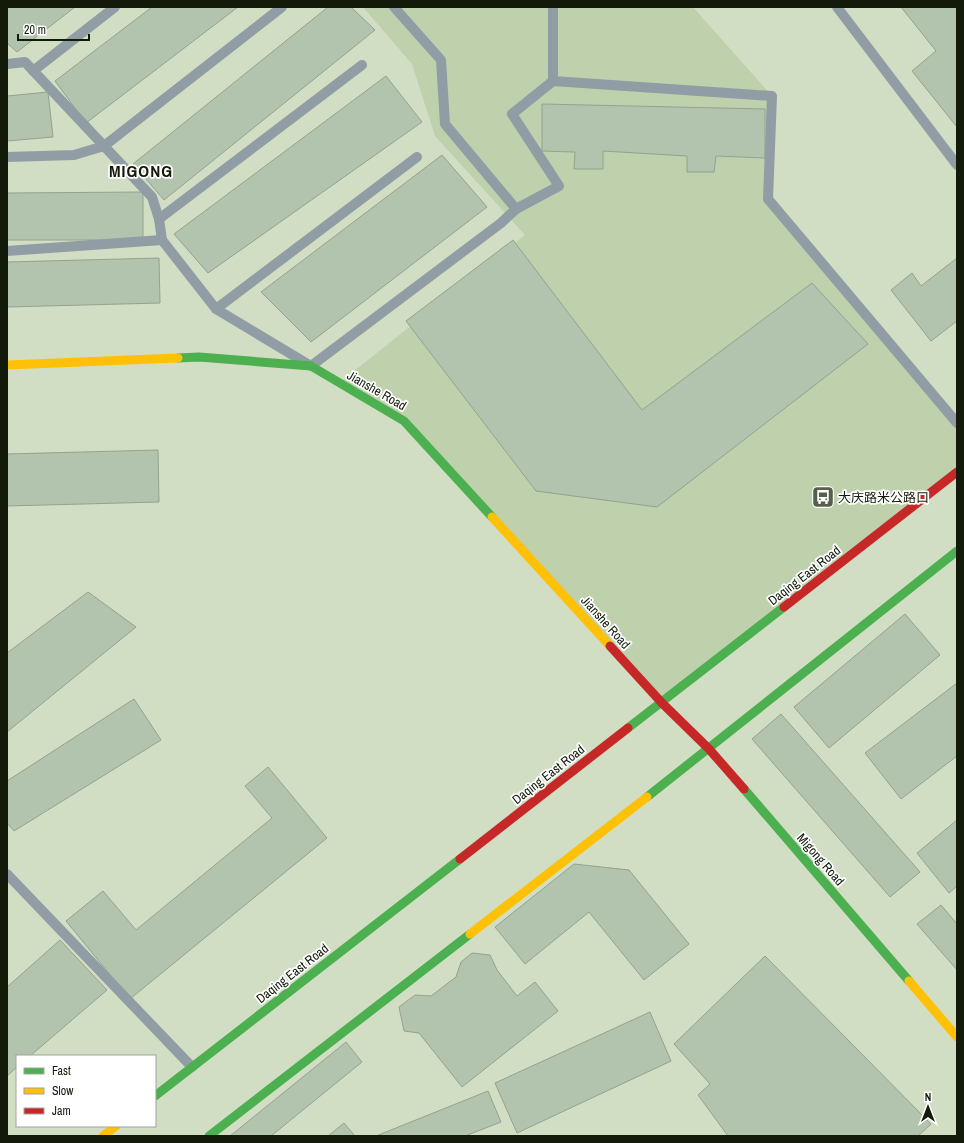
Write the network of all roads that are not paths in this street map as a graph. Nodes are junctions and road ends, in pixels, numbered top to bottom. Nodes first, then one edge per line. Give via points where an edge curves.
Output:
1 (115, 7) edge
2 (282, 7) edge
3 (394, 7) edge
4 (553, 7) edge
5 (837, 7) edge
6 (7, 64) edge
7 (362, 65) dead end
8 (33, 71) junction
9 (553, 81) junction
10 (104, 146) junction
11 (7, 157) edge
12 (417, 158) dead end
13 (957, 165) edge
14 (516, 209) junction
15 (159, 219) junction
16 (162, 240) junction
17 (7, 250) edge
18 (216, 309) junction
19 (7, 365) edge
20 (311, 366) junction
21 (957, 423) edge
22 (957, 472) edge
23 (957, 551) edge
24 (662, 703) junction
25 (709, 748) junction
26 (7, 874) edge
27 (957, 1037) edge
28 (192, 1067) junction
29 (156, 1095) edge
30 (115, 1127) edge
31 (103, 1136) edge
32 (209, 1136) edge

1 - 8 lane
2 - 10 lane
3 - 14 lane via 441,60 445,124
4 - 9 lane
5 - 13 lane
6 - 8 lane via 25,62
7 - 15 lane
8 - 10 lane
9 - 14 lane via 512,114 559,186
9 - 21 lane via 772,96 768,198
10 - 11 lane via 74,155
10 - 15 lane via 152,196
12 - 18 lane
14 - 20 lane
15 - 16 lane
16 - 17 lane
16 - 18 lane
18 - 20 lane
19 - 20 main road, Jianshe Road via 199,357
20 - 24 main road, Jianshe Road via 404,421
22 - 24 main road, Daqing East Road
23 - 25 main road
24 - 25 main road, Migong Road
24 - 28 main road, Daqing East Road
25 - 27 main road, Migong Road
25 - 32 main road
26 - 28 lane
28 - 29 main road, Daqing East Road
30 - 31 main road

